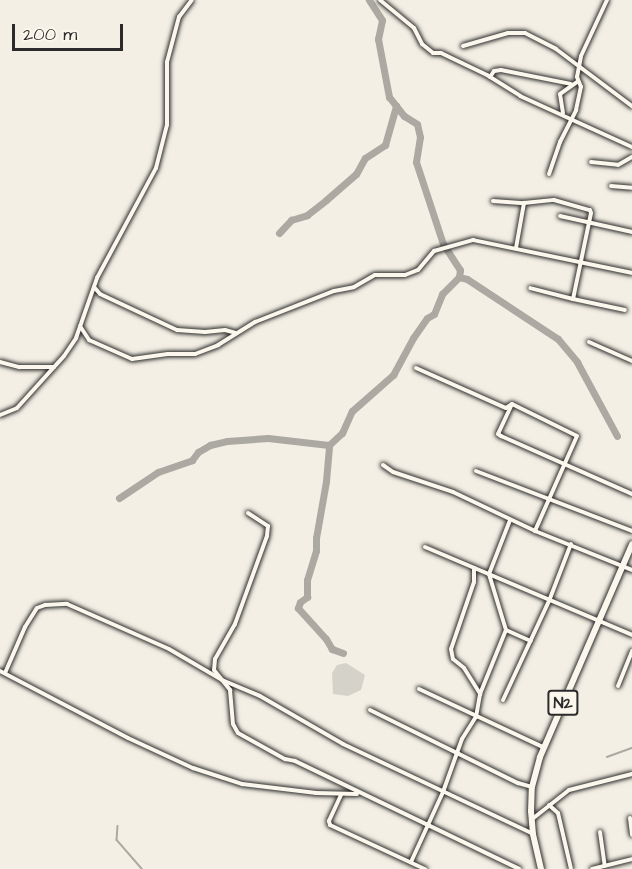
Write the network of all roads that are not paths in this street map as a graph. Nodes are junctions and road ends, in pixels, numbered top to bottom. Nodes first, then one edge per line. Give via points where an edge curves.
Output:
1 (192, 0) edge
2 (380, 0) edge
3 (607, 0) edge
4 (463, 46) dead end
5 (579, 67) junction
6 (490, 77) junction
7 (577, 82) junction
8 (571, 84) junction
9 (632, 106) edge
10 (564, 114) junction
11 (573, 119) junction
12 (632, 147) edge
13 (632, 157) edge
14 (591, 162) dead end
15 (549, 174) dead end
16 (611, 186) dead end
17 (632, 187) edge
18 (493, 201) dead end
19 (524, 203) junction
20 (560, 216) dead end
21 (591, 223) junction
22 (632, 232) edge
23 (516, 248) junction
24 (582, 263) junction
25 (632, 273) edge
26 (94, 286) junction
27 (530, 288) dead end
28 (573, 299) junction
29 (625, 310) dead end
30 (80, 326) junction
31 (237, 333) junction
32 (589, 342) dead end
33 (632, 360) edge
34 (0, 362) edge
35 (55, 367) junction
36 (416, 368) dead end
37 (512, 405) junction
38 (0, 415) edge
39 (383, 465) dead end
40 (564, 465) junction
41 (476, 471) dead end
42 (632, 494) edge
43 (548, 498) junction
44 (248, 513) dead end
45 (510, 520) junction
46 (535, 531) junction
47 (632, 531) edge
48 (571, 544) junction
49 (632, 544) edge
50 (425, 547) dead end
51 (622, 566) junction
52 (474, 568) junction
53 (632, 570) edge
54 (489, 574) junction
55 (549, 601) junction
56 (599, 622) junction
57 (506, 630) junction
58 (632, 635) edge
59 (531, 641) junction
60 (632, 651) edge
61 (3, 672) edge
62 (222, 680) junction
63 (618, 686) dead end
64 (419, 689) dead end
65 (480, 694) junction
66 (503, 700) dead end
67 (370, 710) dead end
68 (476, 717) junction
69 (543, 747) junction
70 (456, 752) junction
71 (632, 774) edge
72 (532, 787) junction
73 (443, 792) junction
74 (358, 794) junction
75 (341, 795) junction
76 (549, 805) junction
77 (630, 818) dead end
78 (531, 820) junction
79 (426, 825) junction
80 (600, 832) dead end
81 (533, 834) junction
82 (632, 835) edge
83 (632, 859) edge
84 (411, 862) junction
85 (605, 866) junction
86 (424, 869) edge
87 (519, 869) edge
88 (541, 869) edge
89 (571, 869) edge
90 (592, 869) edge

1 - 26 street via 179,17 167,62 167,125 156,168
2 - 6 street via 414,28 422,44 433,53 441,53
3 - 5 street via 587,40
4 - 5 street via 508,33 525,33
5 - 7 street
5 - 9 street
6 - 8 street via 501,70
6 - 10 street via 520,96
7 - 8 street
7 - 11 street via 581,87
8 - 10 street via 560,94
10 - 11 street
11 - 12 street
11 - 15 street
13 - 14 street via 616,165
16 - 17 street
18 - 19 street
19 - 21 street via 554,200 584,208 591,213
19 - 23 street
20 - 21 street
21 - 22 street
21 - 24 street
23 - 24 street
23 - 31 street via 473,240 450,246 434,251 418,270 405,275 375,275 354,287 255,322
24 - 25 street
24 - 28 street
26 - 30 street
26 - 31 street via 100,294 177,330
27 - 28 street
28 - 29 street
30 - 31 street via 90,340 132,359 195,354
30 - 35 street
32 - 33 street
34 - 35 street via 19,367
35 - 38 street via 16,408
36 - 37 street via 506,408
37 - 40 street via 577,436
37 - 40 street via 498,434
39 - 45 street via 453,492
40 - 42 street
40 - 43 street
41 - 43 street
43 - 46 street
43 - 47 street
44 - 62 street via 268,526 267,536 236,624 215,659 214,670
45 - 46 street
45 - 54 street
46 - 48 street
48 - 51 street
48 - 55 street
49 - 51 highway, N2
50 - 52 street
51 - 53 street
51 - 56 highway, N2
52 - 54 street
52 - 65 street via 474,582 451,649 453,659 464,668
54 - 55 street
54 - 57 street
55 - 56 street
55 - 59 street
56 - 58 street
56 - 69 highway, N2
57 - 59 street
57 - 65 street
59 - 66 street
60 - 63 street
61 - 62 street via 37,608 67,604 169,649
61 - 75 street via 193,768 242,784
62 - 73 street
62 - 74 street via 230,690 233,724 238,733
64 - 68 street
65 - 68 street
67 - 70 street
68 - 69 street
68 - 70 street
69 - 72 highway, N2
70 - 72 street
70 - 73 street
71 - 76 street via 569,790
72 - 78 highway, N2
73 - 79 street
73 - 81 street
74 - 75 street
74 - 79 street
75 - 84 street via 330,825
76 - 78 street
76 - 89 street via 558,813
77 - 82 street
78 - 81 highway, N2
79 - 84 street
79 - 87 street
80 - 85 street
81 - 88 highway, N2
83 - 85 street
84 - 86 street
85 - 90 street

